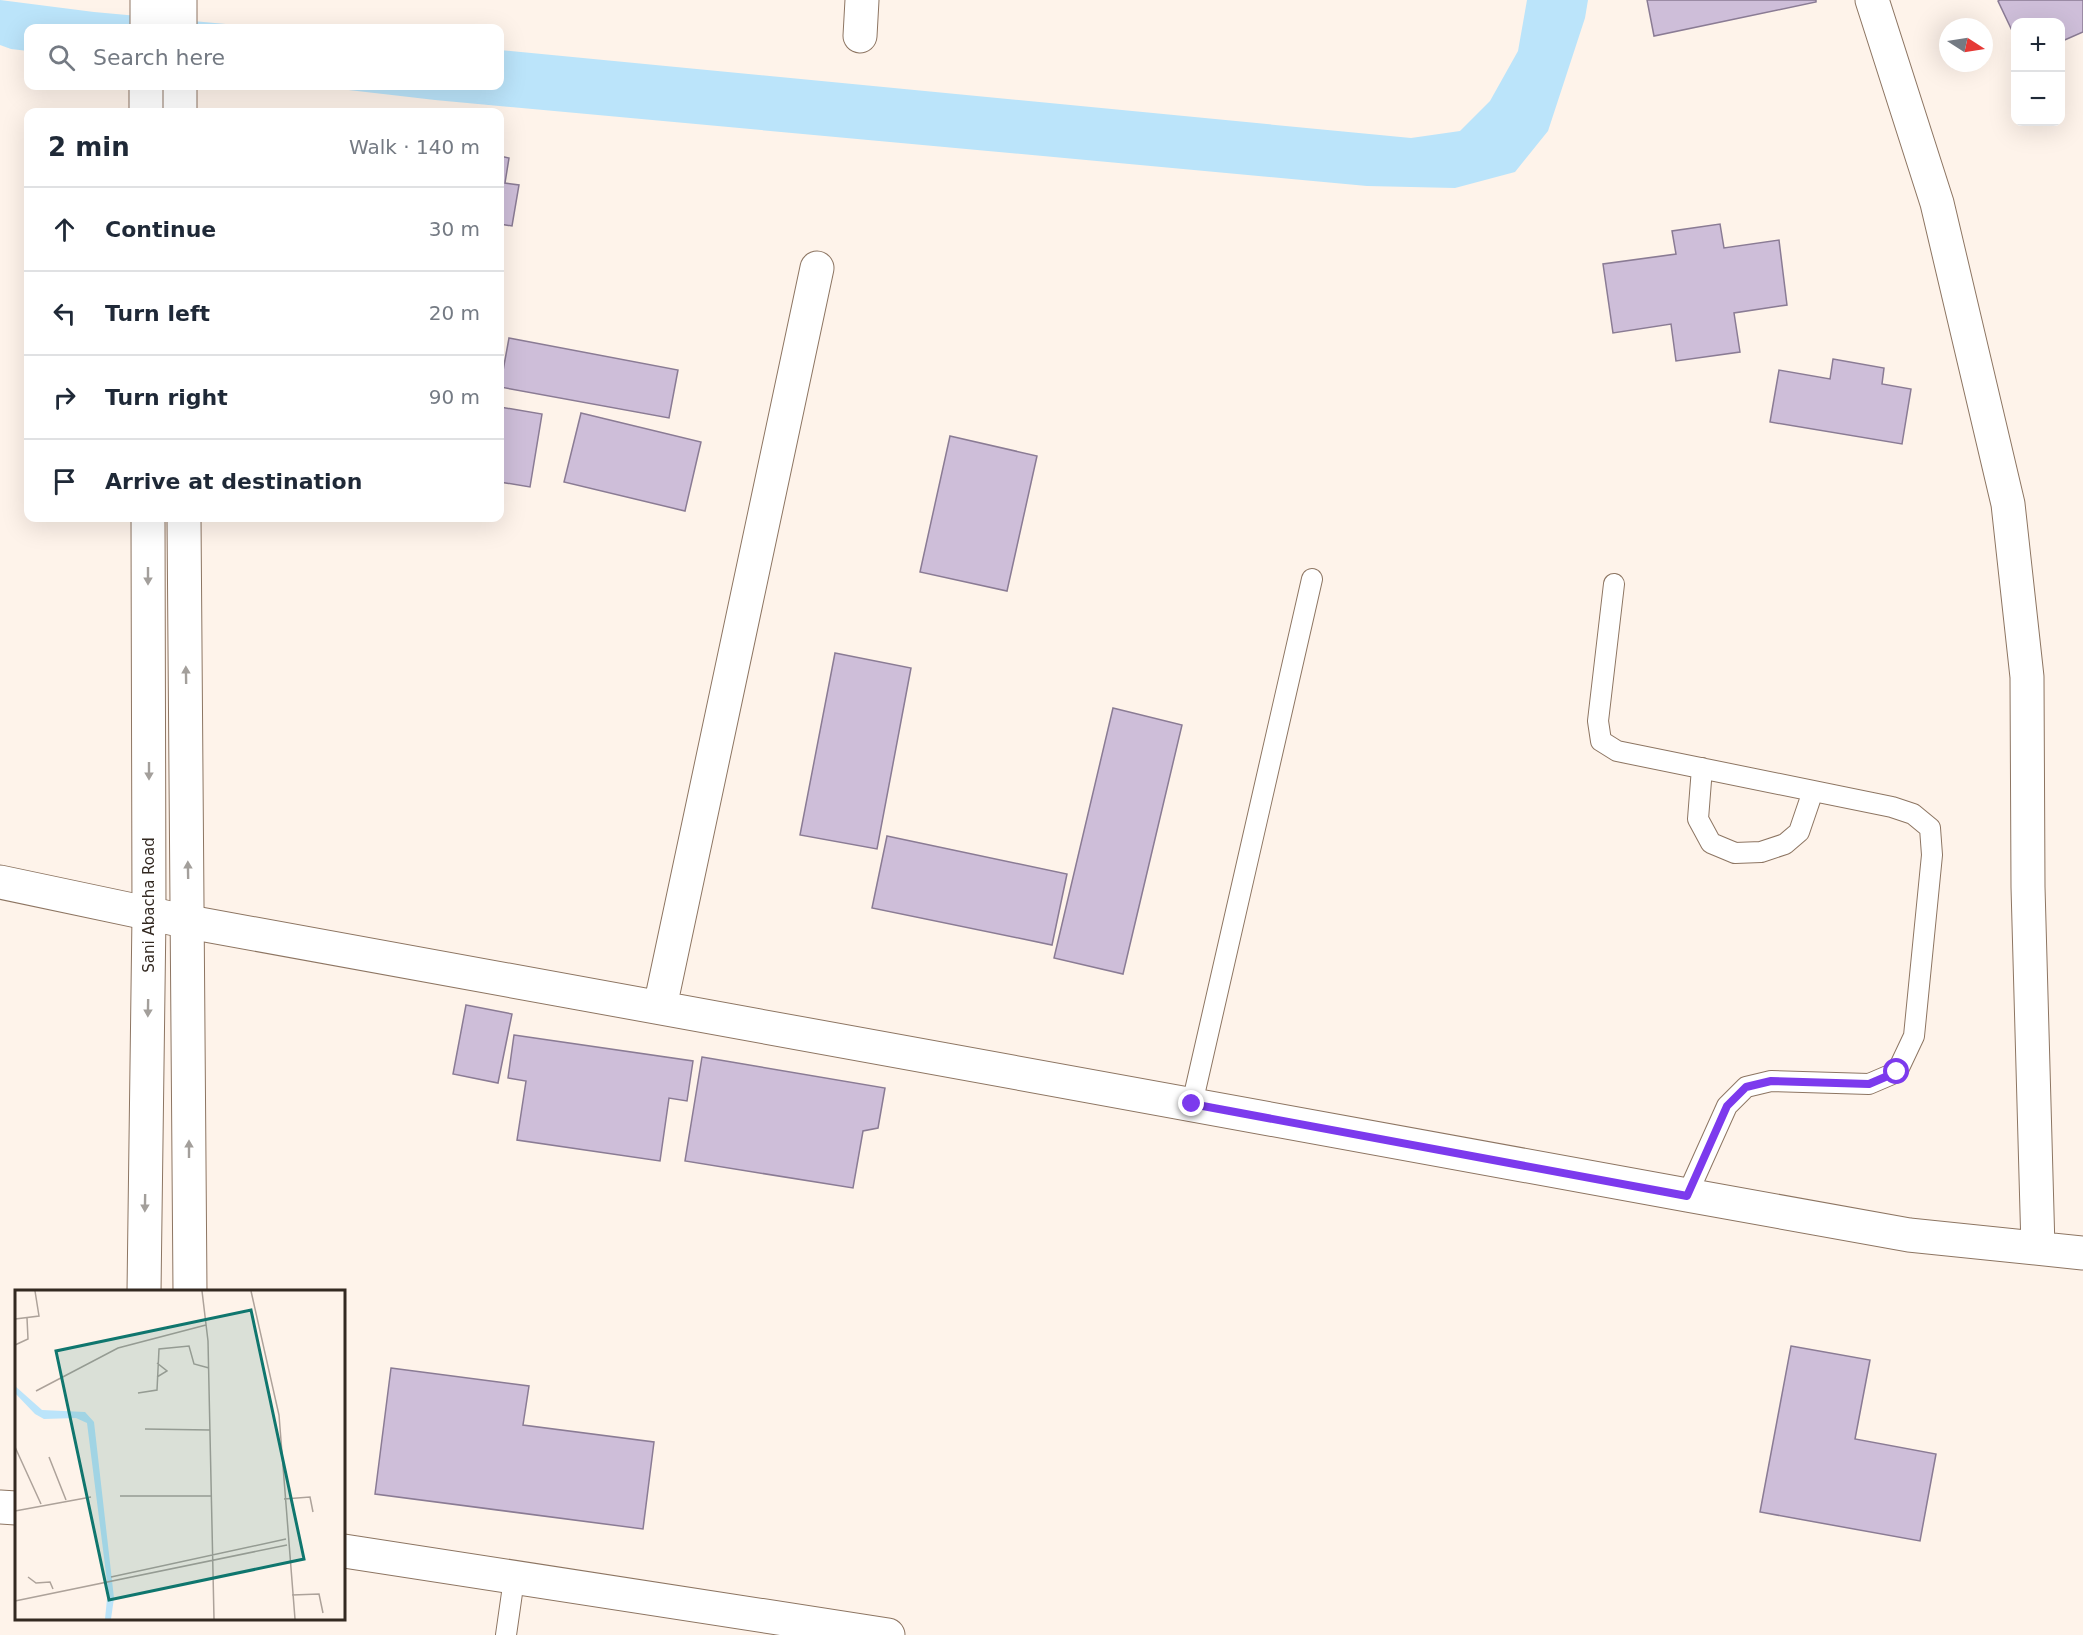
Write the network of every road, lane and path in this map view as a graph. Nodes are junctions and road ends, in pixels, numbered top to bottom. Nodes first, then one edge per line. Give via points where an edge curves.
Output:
1 (147, 0) edge
2 (180, 0) edge
3 (862, 0) edge
4 (1872, 0) edge
5 (147, 24) edge
6 (180, 24) edge
7 (860, 36) dead end
8 (146, 90) edge
9 (180, 90) edge
10 (146, 108) edge
11 (180, 108) edge
12 (817, 268) dead end
13 (147, 522) edge
14 (184, 522) edge
15 (1312, 579) dead end
16 (1614, 584) dead end
17 (1702, 768) junction
18 (1813, 791) junction
19 (0, 882) edge
20 (149, 915) junction
21 (189, 922) junction
22 (660, 1007) junction
23 (1192, 1104) junction
24 (1687, 1196) junction
25 (2038, 1248) junction
26 (2083, 1253) edge
27 (144, 1290) edge
28 (190, 1290) edge
29 (0, 1507) edge
30 (15, 1508) edge
31 (345, 1551) edge
32 (514, 1579) junction
33 (506, 1635) edge
34 (888, 1635) edge

1 - 5 street
2 - 6 street
3 - 7 street
4 - 25 street via 1937,203 2008,504 2026,677
8 - 10 street
9 - 11 street
12 - 22 street
13 -> 20 street, Sani Abacha Road
21 -> 14 street
15 - 23 lane
16 - 17 lane via 1598,721 1600,741 1617,751
17 - 18 lane
17 - 18 lane via 1698,819 1711,843 1735,853 1761,852 1785,843 1799,832
18 - 24 lane via 1892,807 1913,814 1930,828 1932,855 1914,1036 1897,1072 1869,1084 1771,1081 1746,1087 1727,1106
19 - 20 street
20 - 21 street
20 -> 27 street, Sani Abacha Road
21 - 22 street
28 -> 21 street
22 - 23 street
23 - 24 street
24 - 25 street via 1909,1234
25 - 26 street
29 - 30 street
31 - 32 street
32 - 33 lane
32 - 34 street

